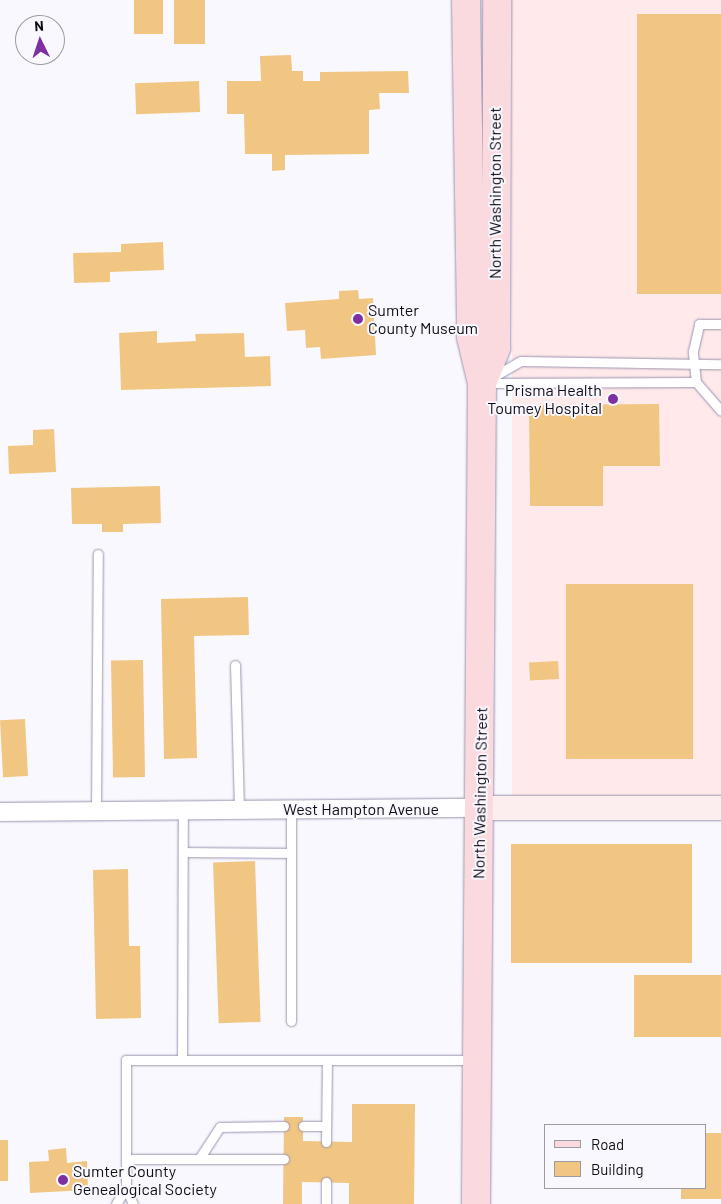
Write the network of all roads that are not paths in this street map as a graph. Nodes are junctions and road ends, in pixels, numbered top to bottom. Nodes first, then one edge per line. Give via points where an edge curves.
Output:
1 (466, 0) edge
2 (497, 0) edge
3 (721, 324) edge
4 (695, 364) junction
5 (721, 364) edge
6 (696, 382) junction
7 (482, 383) junction
8 (721, 411) edge
9 (98, 554) dead end
10 (235, 666) dead end
11 (480, 808) junction
12 (721, 808) edge
13 (182, 810) junction
14 (239, 810) junction
15 (291, 810) junction
16 (96, 811) junction
17 (0, 812) edge
18 (184, 852) junction
19 (291, 853) junction
20 (292, 1021) dead end
21 (182, 1060) junction
22 (477, 1060) junction
23 (326, 1061) junction
24 (284, 1126) dead end
25 (304, 1126) dead end
26 (326, 1126) junction
27 (326, 1142) dead end
28 (126, 1159) junction
29 (199, 1159) junction
30 (284, 1159) dead end
31 (326, 1182) dead end
32 (126, 1188) junction
33 (116, 1204) edge
34 (133, 1204) edge
35 (326, 1204) edge
36 (476, 1204) edge

1 - 7 main road, North Washington Street via 471,337
2 - 7 main road, North Washington Street via 496,348
3 - 4 lane via 699,324
4 - 5 lane
4 - 6 lane
4 - 7 lane via 521,361
6 - 7 lane
6 - 8 lane
7 - 11 main road, North Washington Street
9 - 16 lane
10 - 14 lane
11 - 12 street, West Hampton Avenue
11 - 15 street, West Hampton Avenue
11 - 22 main road, North Washington Street
13 - 14 street, West Hampton Avenue
13 - 16 street, West Hampton Avenue
13 - 18 lane
14 - 15 street, West Hampton Avenue
15 - 19 lane
16 - 17 street, West Hampton Avenue
18 - 19 lane
18 - 21 lane
19 - 20 lane
21 - 23 lane
21 - 28 lane via 126,1060
22 - 23 lane
22 - 36 main road, North Washington Street
23 - 26 lane
24 - 29 lane via 220,1127
25 - 26 lane
26 - 27 lane
28 - 29 lane
28 - 32 lane
29 - 30 lane
31 - 35 lane
32 - 33 lane
32 - 34 lane

